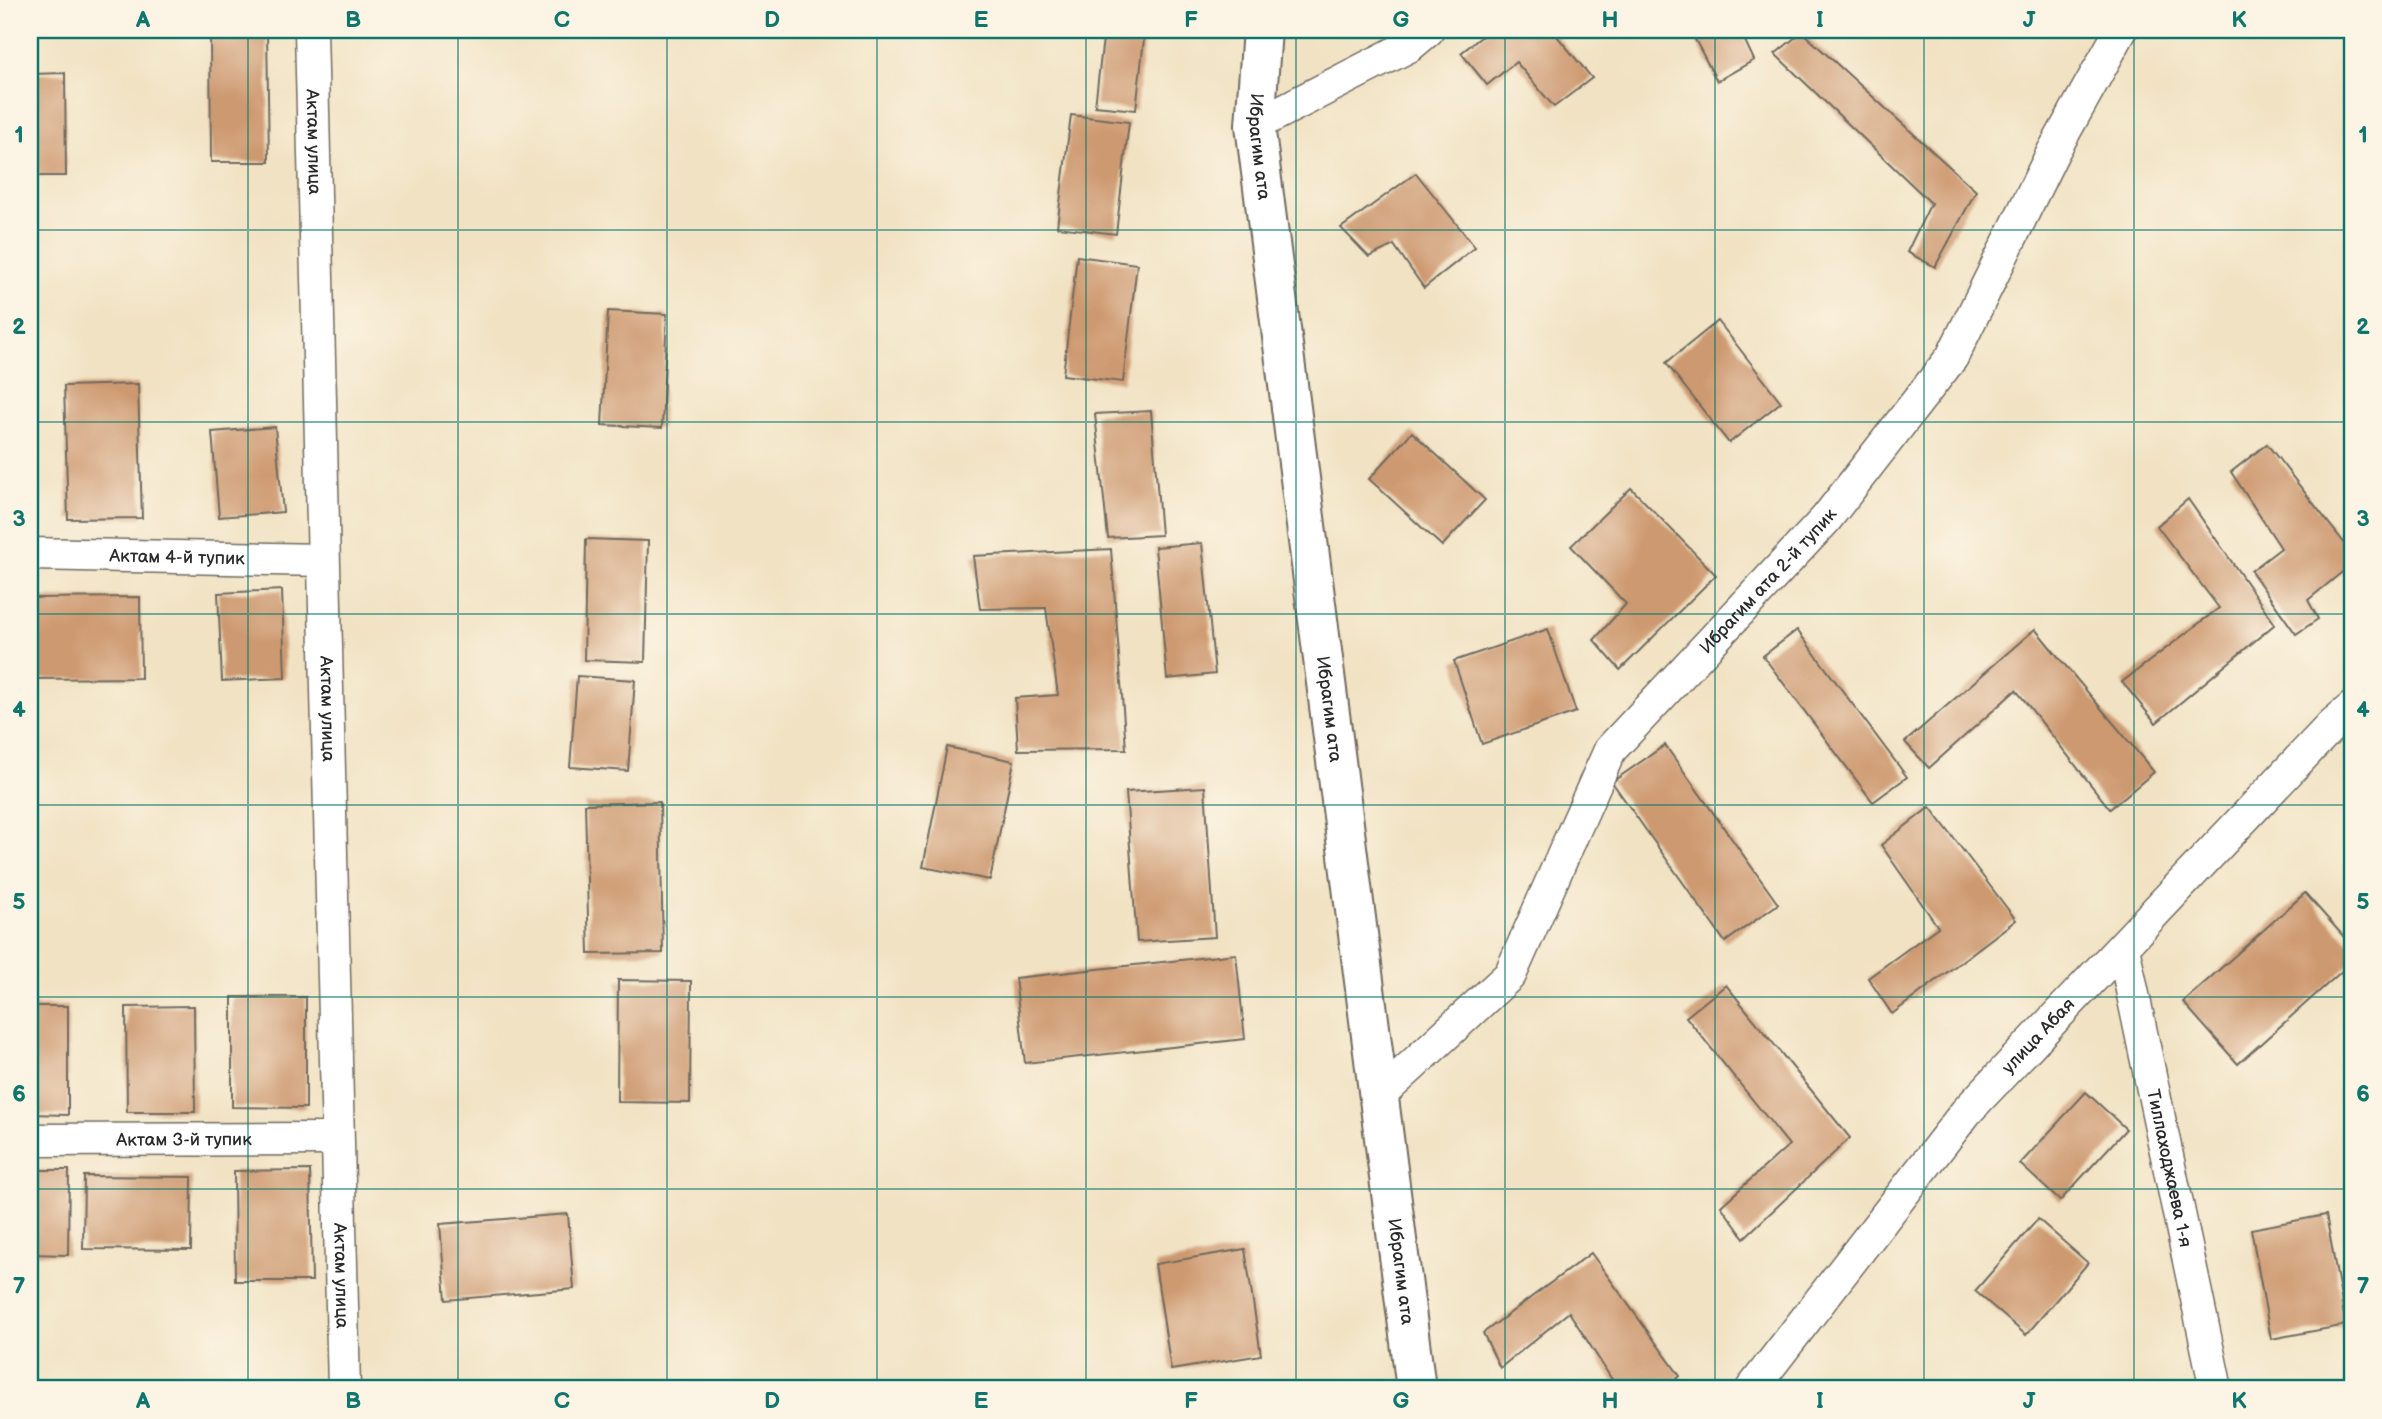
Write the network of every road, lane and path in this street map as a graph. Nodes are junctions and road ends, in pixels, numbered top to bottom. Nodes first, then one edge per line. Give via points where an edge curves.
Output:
1 (311, 30) edge
2 (1262, 30) edge
3 (1428, 30) edge
4 (2120, 30) edge
5 (1255, 125) junction
6 (30, 554) edge
7 (323, 560) junction
8 (2352, 708) edge
9 (2123, 947) junction
10 (1379, 1096) junction
11 (337, 1139) junction
12 (30, 1140) edge
13 (344, 1389) edge
14 (1416, 1389) edge
15 (1752, 1389) edge
16 (2216, 1389) edge

1 - 7 street, Актам улица
2 - 5 street, Ибрагим ата
3 - 5 street via 1409,47
4 - 10 street, Ибрагим ата 2-й тупик via 2053,152 1952,357 1826,519 1610,750 1510,975
5 - 10 street, Ибрагим ата
6 - 7 street, Актам 4-й тупик
7 - 11 street, Актам улица
8 - 9 street, улица Абая
9 - 15 street, улица Абая via 1966,1112
9 - 16 street, Тиллаходжаева 1-я
10 - 14 street, Ибрагим ата
11 - 12 street, Актам 3-й тупик
11 - 13 street, Актам улица

